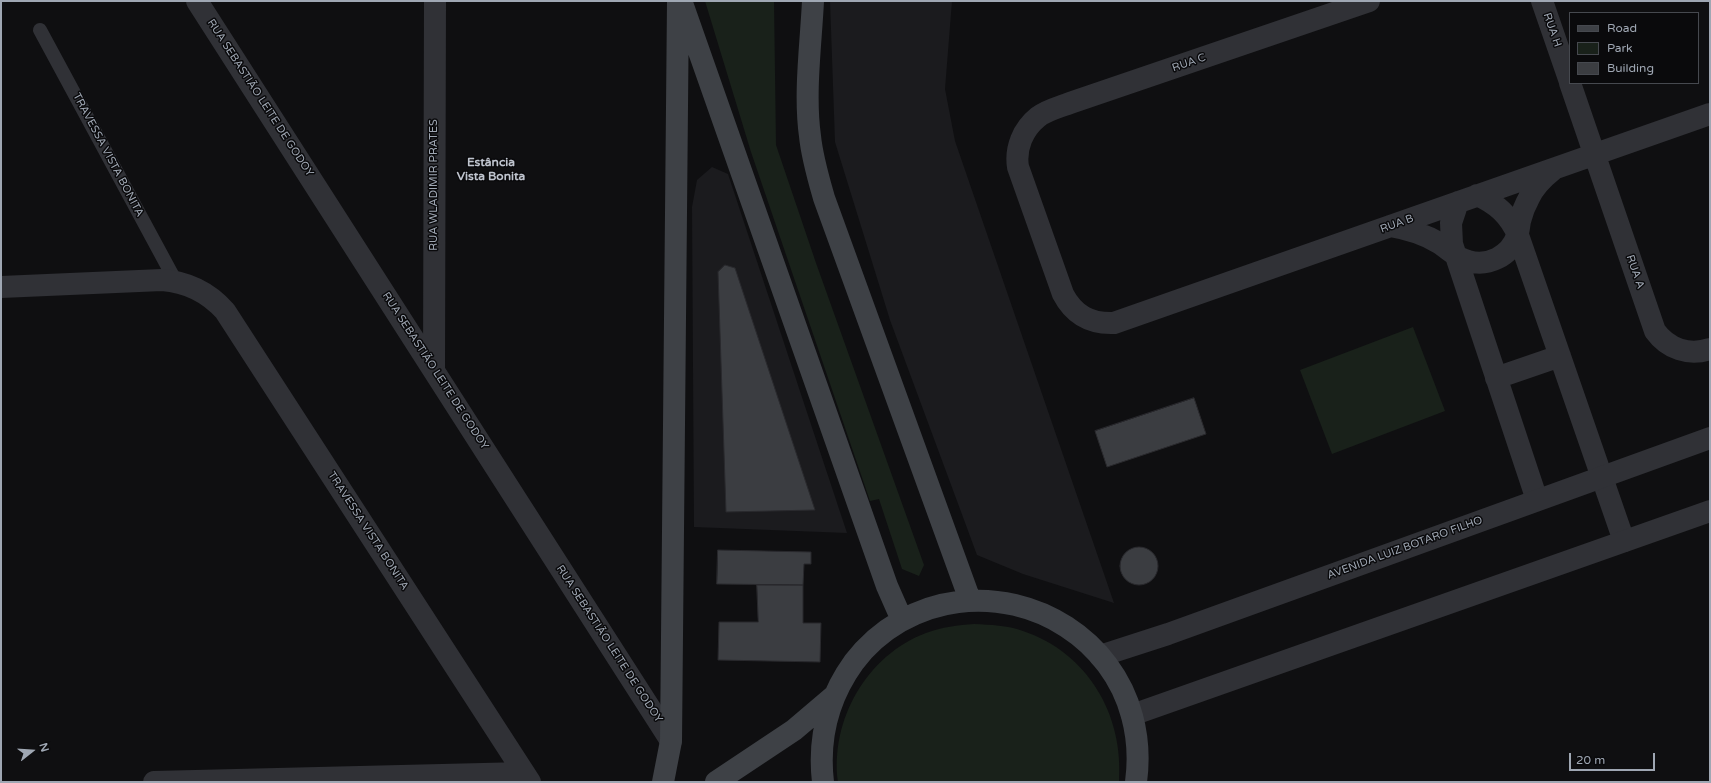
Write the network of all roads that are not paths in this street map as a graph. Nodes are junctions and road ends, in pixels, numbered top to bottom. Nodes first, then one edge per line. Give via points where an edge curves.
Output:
1 (197, 1) edge
2 (435, 1) edge
3 (678, 1) edge
4 (682, 1) edge
5 (813, 1) edge
6 (1369, 1) edge
7 (1542, 1) edge
8 (40, 30) dead end
9 (1569, 80) edge
10 (1570, 84) edge
11 (1710, 114) edge
12 (1594, 154) junction
13 (1556, 167) junction
14 (1467, 199) junction
15 (1390, 226) junction
16 (1518, 235) junction
17 (1455, 255) junction
18 (175, 280) junction
19 (1, 287) edge
20 (1083, 317) joint
21 (1710, 349) edge
22 (1560, 356) junction
23 (434, 369) junction
24 (1496, 378) junction
25 (1710, 438) edge
26 (1602, 476) junction
27 (1537, 500) junction
28 (1710, 511) edge
29 (1624, 541) junction
30 (970, 600) junction
31 (902, 620) junction
32 (1100, 656) junction
33 (834, 696) junction
34 (1132, 715) junction
35 (671, 741) junction
36 (527, 777) edge
37 (154, 782) edge
38 (663, 782) edge
39 (716, 782) edge
40 (823, 782) edge
41 (1136, 782) edge

1 - 23 street, RUA SEBASTIÃO LEITE DE GODOY
2 - 23 street, RUA WLADIMIR PRATES
3 - 35 main road
4 - 31 main road via 887,586
5 - 30 main road via 808,100 809,135 818,177
6 - 20 street, RUA C via 1070,103 1039,116 1029,126 1020,139 1018,167 1063,294 1071,307
7 - 9 street, RUA H
8 - 18 lane, TRAVESSA VISTA BONITA
10 - 12 street, RUA H
11 - 12 street, RUA B
12 - 13 street, RUA B
12 - 21 street, RUA A via 1655,331 1665,342 1678,349 1693,352
13 - 14 street, RUA B
13 - 16 street via 1529,196
14 - 15 street, RUA B
14 - 16 street via 1486,199 1502,210
14 - 17 street via 1451,223 1450,234
15 - 17 street via 1425,235
15 - 20 street, RUA B via 1114,324 1098,323
16 - 17 street via 1506,252 1495,260 1474,262
16 - 22 street
17 - 24 street
18 - 19 street
18 - 36 street, TRAVESSA VISTA BONITA via 197,288 225,311
22 - 24 street
22 - 26 street
23 - 35 street, RUA SEBASTIÃO LEITE DE GODOY
24 - 27 street
25 - 26 street, AVENIDA LUIZ BOTARO FILHO
26 - 27 street, AVENIDA LUIZ BOTARO FILHO
26 - 29 street
27 - 32 street, AVENIDA LUIZ BOTARO FILHO via 1168,634
28 - 29 street
29 - 34 street
30 - 31 main road via 946,603
30 - 32 main road via 994,600 1041,612 1083,638
31 - 33 main road via 880,635 862,652 846,673
32 - 34 main road via 1114,674
33 - 39 main road via 794,730
33 - 40 main road via 822,740
34 - 41 main road via 1137,739
35 - 38 main road
36 - 37 street

